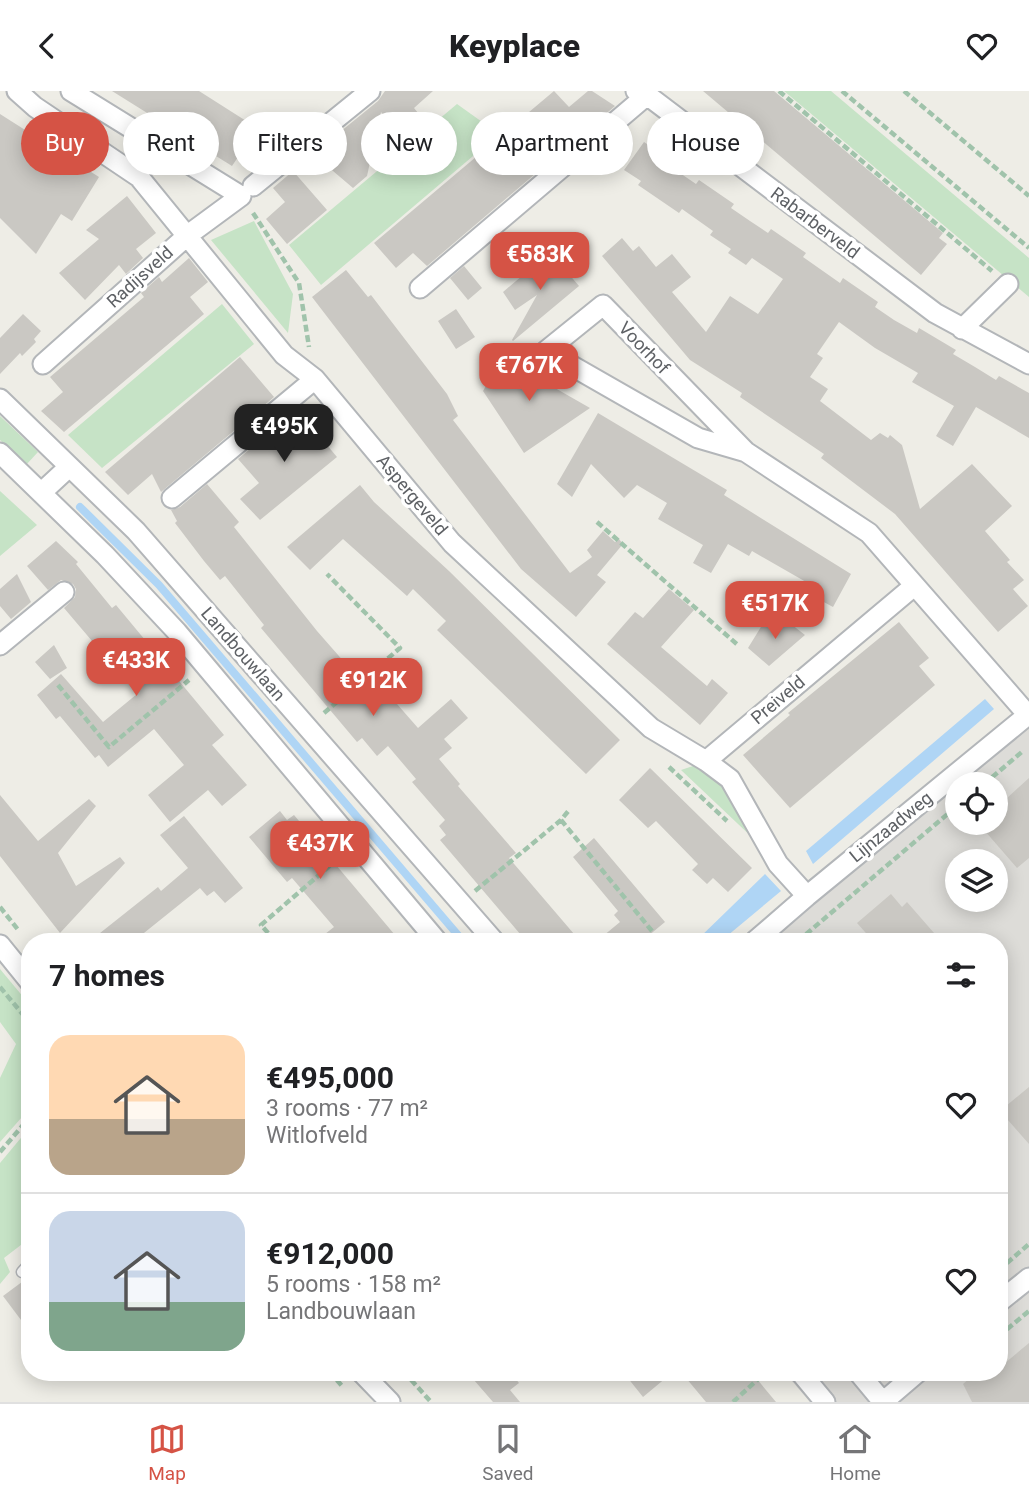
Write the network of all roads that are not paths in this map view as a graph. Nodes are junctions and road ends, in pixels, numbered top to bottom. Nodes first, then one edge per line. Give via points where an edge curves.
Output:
1 (17, 91) edge
2 (71, 91) edge
3 (370, 91) edge
4 (645, 92) edge
5 (247, 191) junction
6 (188, 235) junction
7 (1008, 284) road end
8 (419, 288) dead end
9 (962, 329) junction
10 (43, 364) dead end
11 (1029, 364) edge
12 (315, 379) junction
13 (0, 399) edge
14 (746, 452) junction
15 (0, 453) edge
16 (69, 467) junction
17 (42, 492) junction
18 (172, 498) dead end
19 (914, 586) junction
20 (64, 592) dead end
21 (0, 645) edge
22 (1029, 715) edge
23 (706, 761) junction
24 (807, 896) junction
25 (430, 933) edge
26 (487, 933) edge
27 (764, 933) edge
28 (0, 945) edge
29 (21, 971) edge
30 (1029, 1278) edge
31 (1008, 1296) edge
32 (370, 1381) edge
33 (808, 1381) edge
34 (866, 1381) edge
35 (908, 1381) edge
36 (390, 1402) edge
37 (825, 1402) edge
38 (883, 1402) edge

1 - 6 street, Aspergeveld via 139,177
2 - 5 street
3 - 5 street, Radijsveld
4 - 8 street
4 - 9 street, Rabarberveld via 934,313
5 - 6 street, Radijsveld
6 - 10 street, Radijsveld
6 - 12 street, Aspergeveld via 284,355
7 - 9 street
9 - 11 street, Rabarberveld
12 - 18 street
12 - 23 street, Aspergeveld via 452,543 651,728
13 - 16 street, Landbouwlaan
14 - 14 street, Voorhof via 603,306 546,351 698,438
14 - 19 street, Voorhof via 869,533
15 - 17 street, Landbouwlaan
16 - 17 street
16 - 26 street, Landbouwlaan via 136,531
17 - 25 street, Landbouwlaan via 177,632
19 - 22 street, Voorhof
19 - 23 street, Preiveld
20 - 21 street
22 - 24 street, Lijnzaadweg
23 - 24 street, Aspergeveld via 730,779 778,865
24 - 27 street, Lijnzaadweg
28 - 29 street
30 - 31 street
32 - 36 street
33 - 37 street
34 - 38 street
35 - 38 street

